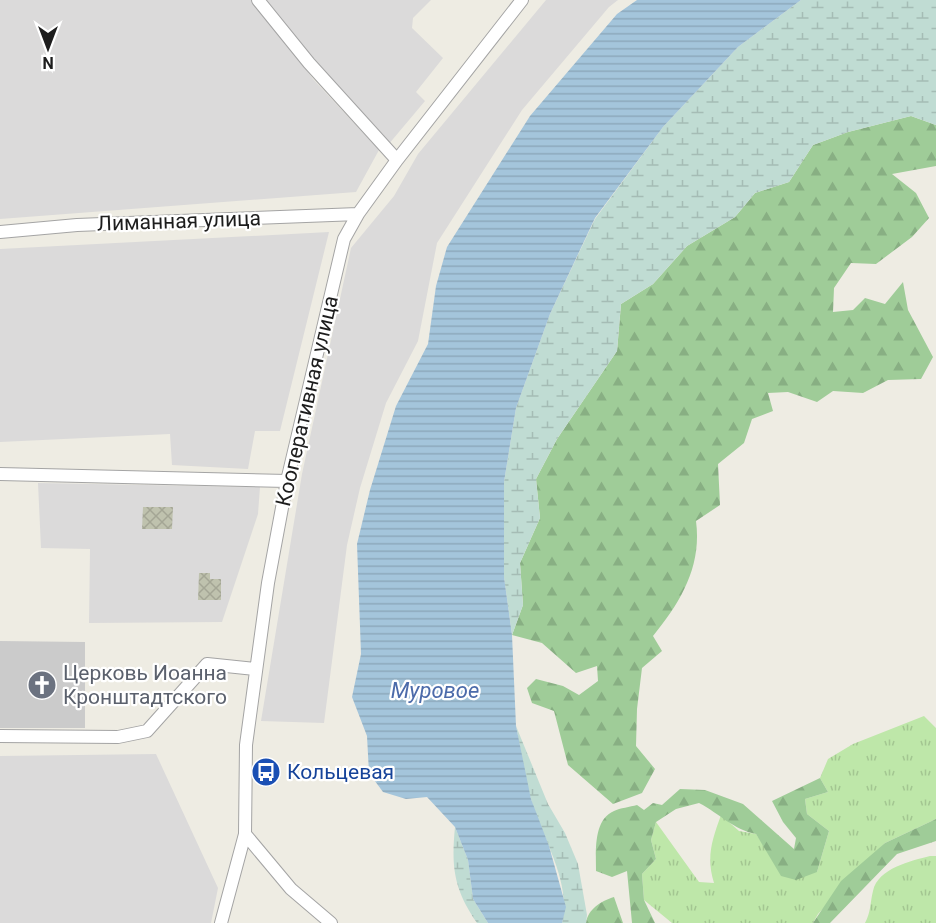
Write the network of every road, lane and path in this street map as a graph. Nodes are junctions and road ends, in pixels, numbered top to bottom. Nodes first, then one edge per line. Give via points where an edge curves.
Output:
1 (258, 0) edge
2 (522, 0) edge
3 (397, 160) junction
4 (358, 214) junction
5 (0, 232) edge
6 (0, 474) edge
7 (287, 481) junction
8 (255, 669) junction
9 (0, 736) edge
10 (245, 834) junction
11 (220, 923) edge
12 (331, 923) edge

1 - 3 street
2 - 3 street, Кооперативная улица
3 - 4 street, Кооперативная улица
4 - 5 street, Лиманная улица via 77,225
4 - 7 street, Кооперативная улица via 344,239
6 - 7 street
7 - 8 street, Кооперативная улица
8 - 9 street via 207,664 147,731 118,737
8 - 10 street, Кооперативная улица via 246,745
10 - 11 street, Кооперативная улица
10 - 12 street via 291,889

